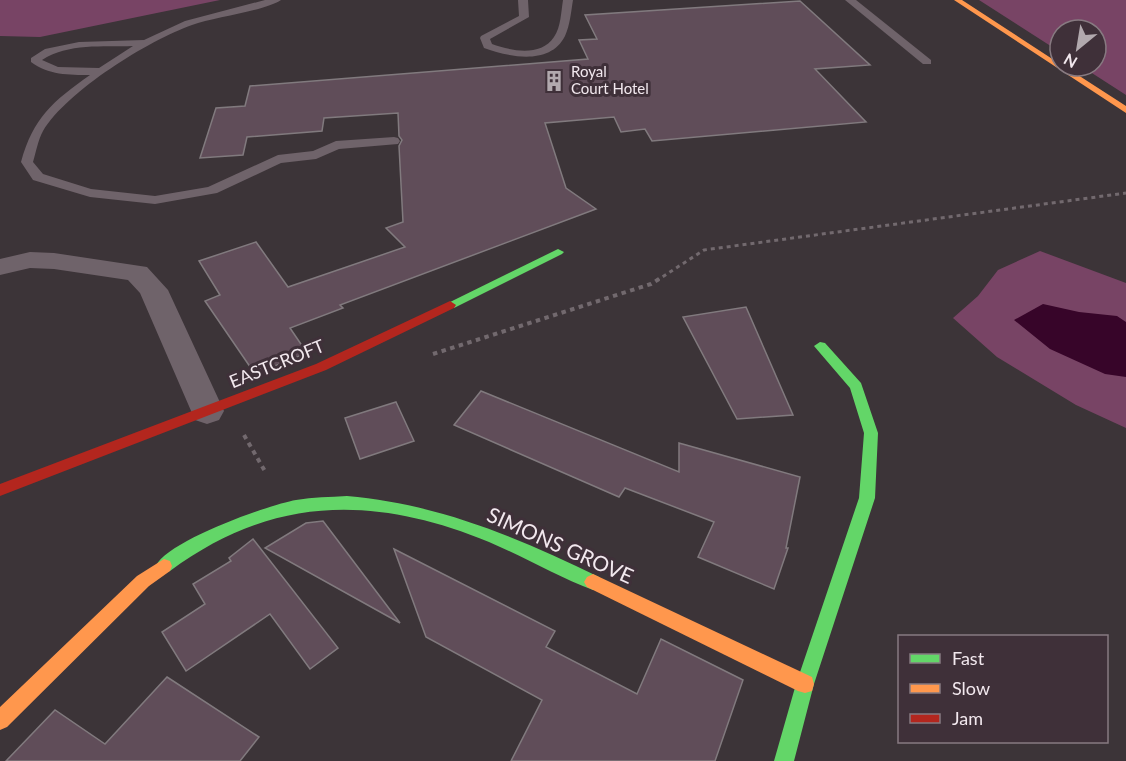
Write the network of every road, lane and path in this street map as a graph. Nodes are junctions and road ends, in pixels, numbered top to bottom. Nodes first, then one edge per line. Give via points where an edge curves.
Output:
1 (276, 0) edge
2 (523, 0) edge
3 (529, 0) edge
4 (568, 0) edge
5 (850, 0) edge
6 (957, 0) edge
7 (146, 43) junction
8 (927, 62) dead end
9 (103, 71) junction
10 (1126, 110) edge
11 (394, 141) dead end
12 (1126, 193) edge
13 (558, 252) dead end
14 (0, 267) edge
15 (820, 346) dead end
16 (424, 357) dead end
17 (207, 411) junction
18 (238, 425) dead end
19 (0, 490) edge
20 (286, 509) junction
21 (805, 684) junction
22 (0, 720) edge
23 (784, 761) edge

1 - 7 lane via 188,23
2 - 3 lane
2 - 4 lane via 524,17 485,38 488,46 521,53 553,46 561,35
5 - 8 lane
6 - 10 street
7 - 9 lane
7 - 9 lane via 79,45 49,51 35,60 41,67
9 - 11 lane via 64,100 37,131 27,162 38,177 90,193 155,200 212,190 278,159 316,155 336,145
12 - 16 path via 704,250 651,284
13 - 17 street, EASTCROFT via 321,367
14 - 17 street via 30,260 54,261 136,273 153,290
15 - 21 street via 856,386 871,433 867,498
17 - 19 street, EASTCROFT
18 - 20 path
20 - 21 street, SIMONS GROVE via 345,502 423,513 523,548
20 - 22 street, SIMONS GROVE via 235,525 173,559 143,581
21 - 23 street

